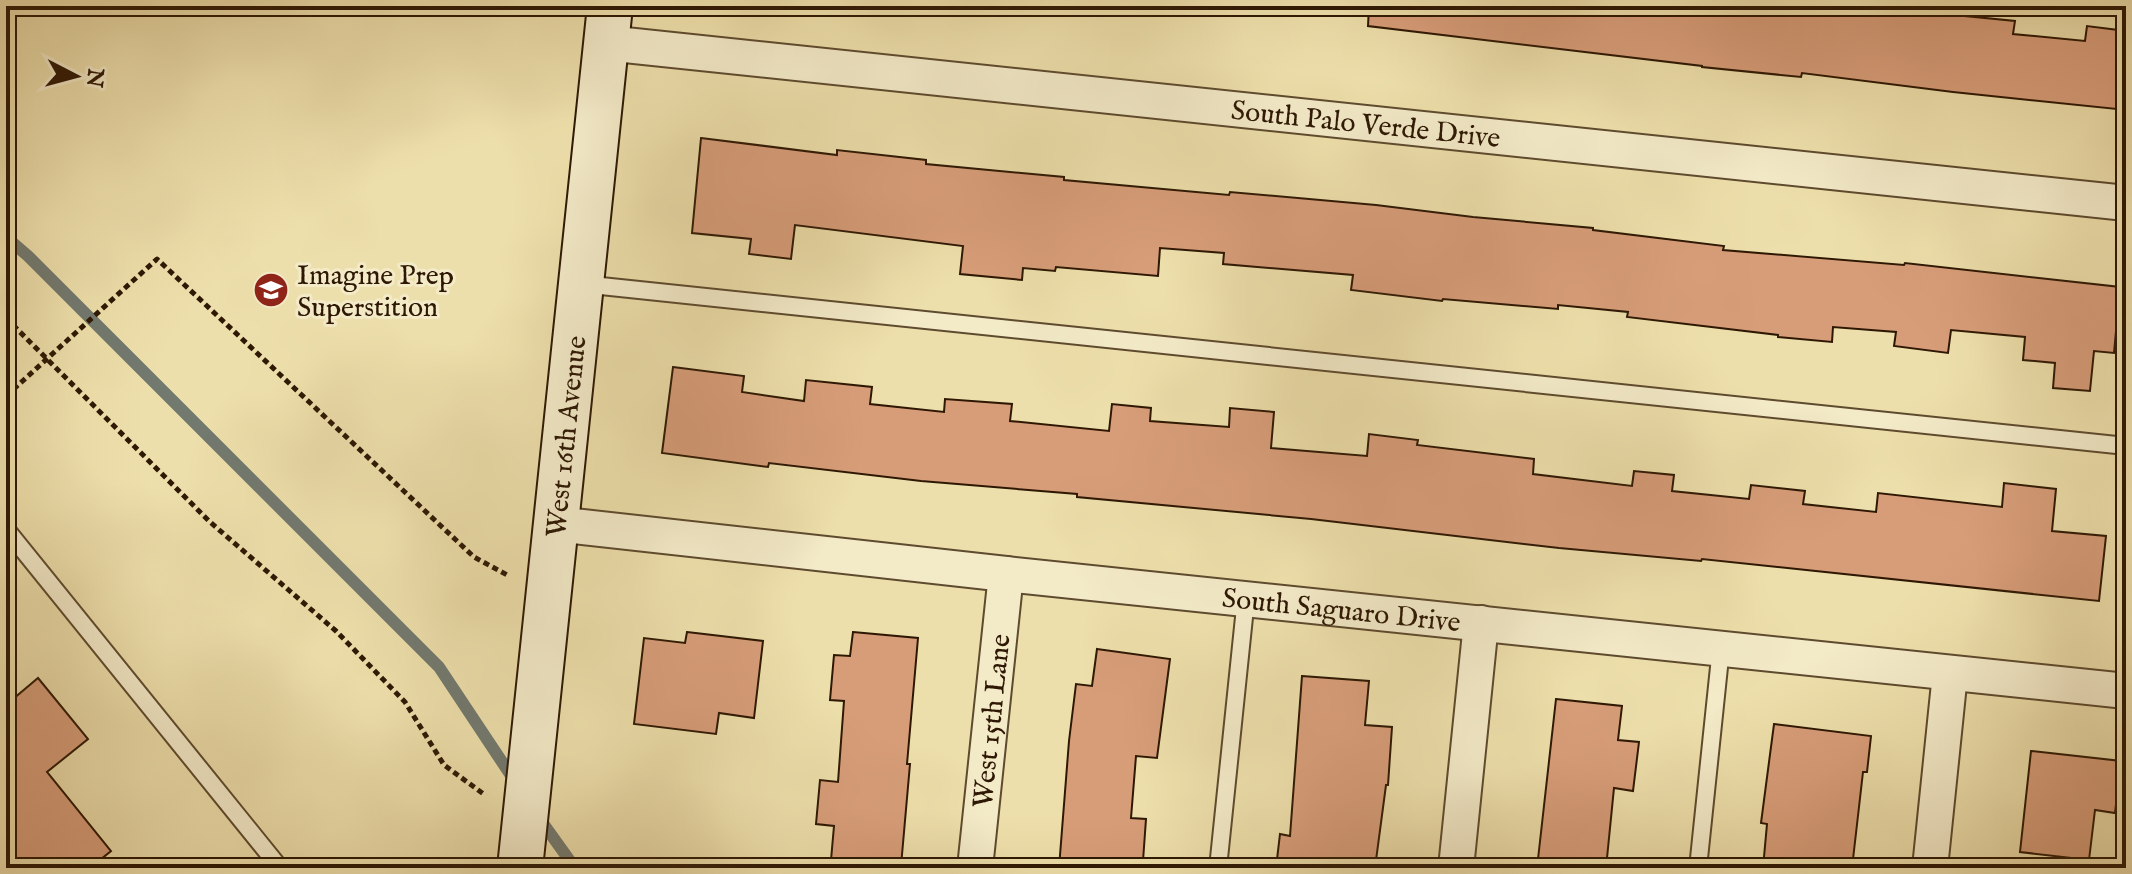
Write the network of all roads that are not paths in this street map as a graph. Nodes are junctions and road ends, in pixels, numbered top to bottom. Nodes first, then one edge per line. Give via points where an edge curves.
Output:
1 (608, 24) edge
2 (2126, 203) edge
3 (580, 284) junction
4 (2126, 446) edge
5 (556, 524) junction
6 (6, 529) edge
7 (1006, 574) junction
8 (1246, 598) junction
9 (1481, 623) junction
10 (1721, 648) junction
11 (1950, 674) junction
12 (2126, 691) edge
13 (280, 868) edge
14 (520, 868) edge
15 (975, 868) edge
16 (1218, 868) edge
17 (1456, 868) edge
18 (1698, 868) edge
19 (1930, 868) edge

1 - 2 street, South Palo Verde Drive
1 - 3 street, West 16th Avenue
3 - 4 lane
3 - 5 street, West 16th Avenue
5 - 7 street, South Saguaro Drive
5 - 14 street, West 16th Avenue
6 - 13 lane
7 - 8 street, South Saguaro Drive
7 - 15 street, West 15th Lane
8 - 9 street, South Saguaro Drive
8 - 16 lane
9 - 10 street, South Saguaro Drive
9 - 17 street
10 - 11 street, South Saguaro Drive
10 - 18 lane
11 - 12 street, South Saguaro Drive
11 - 19 street

